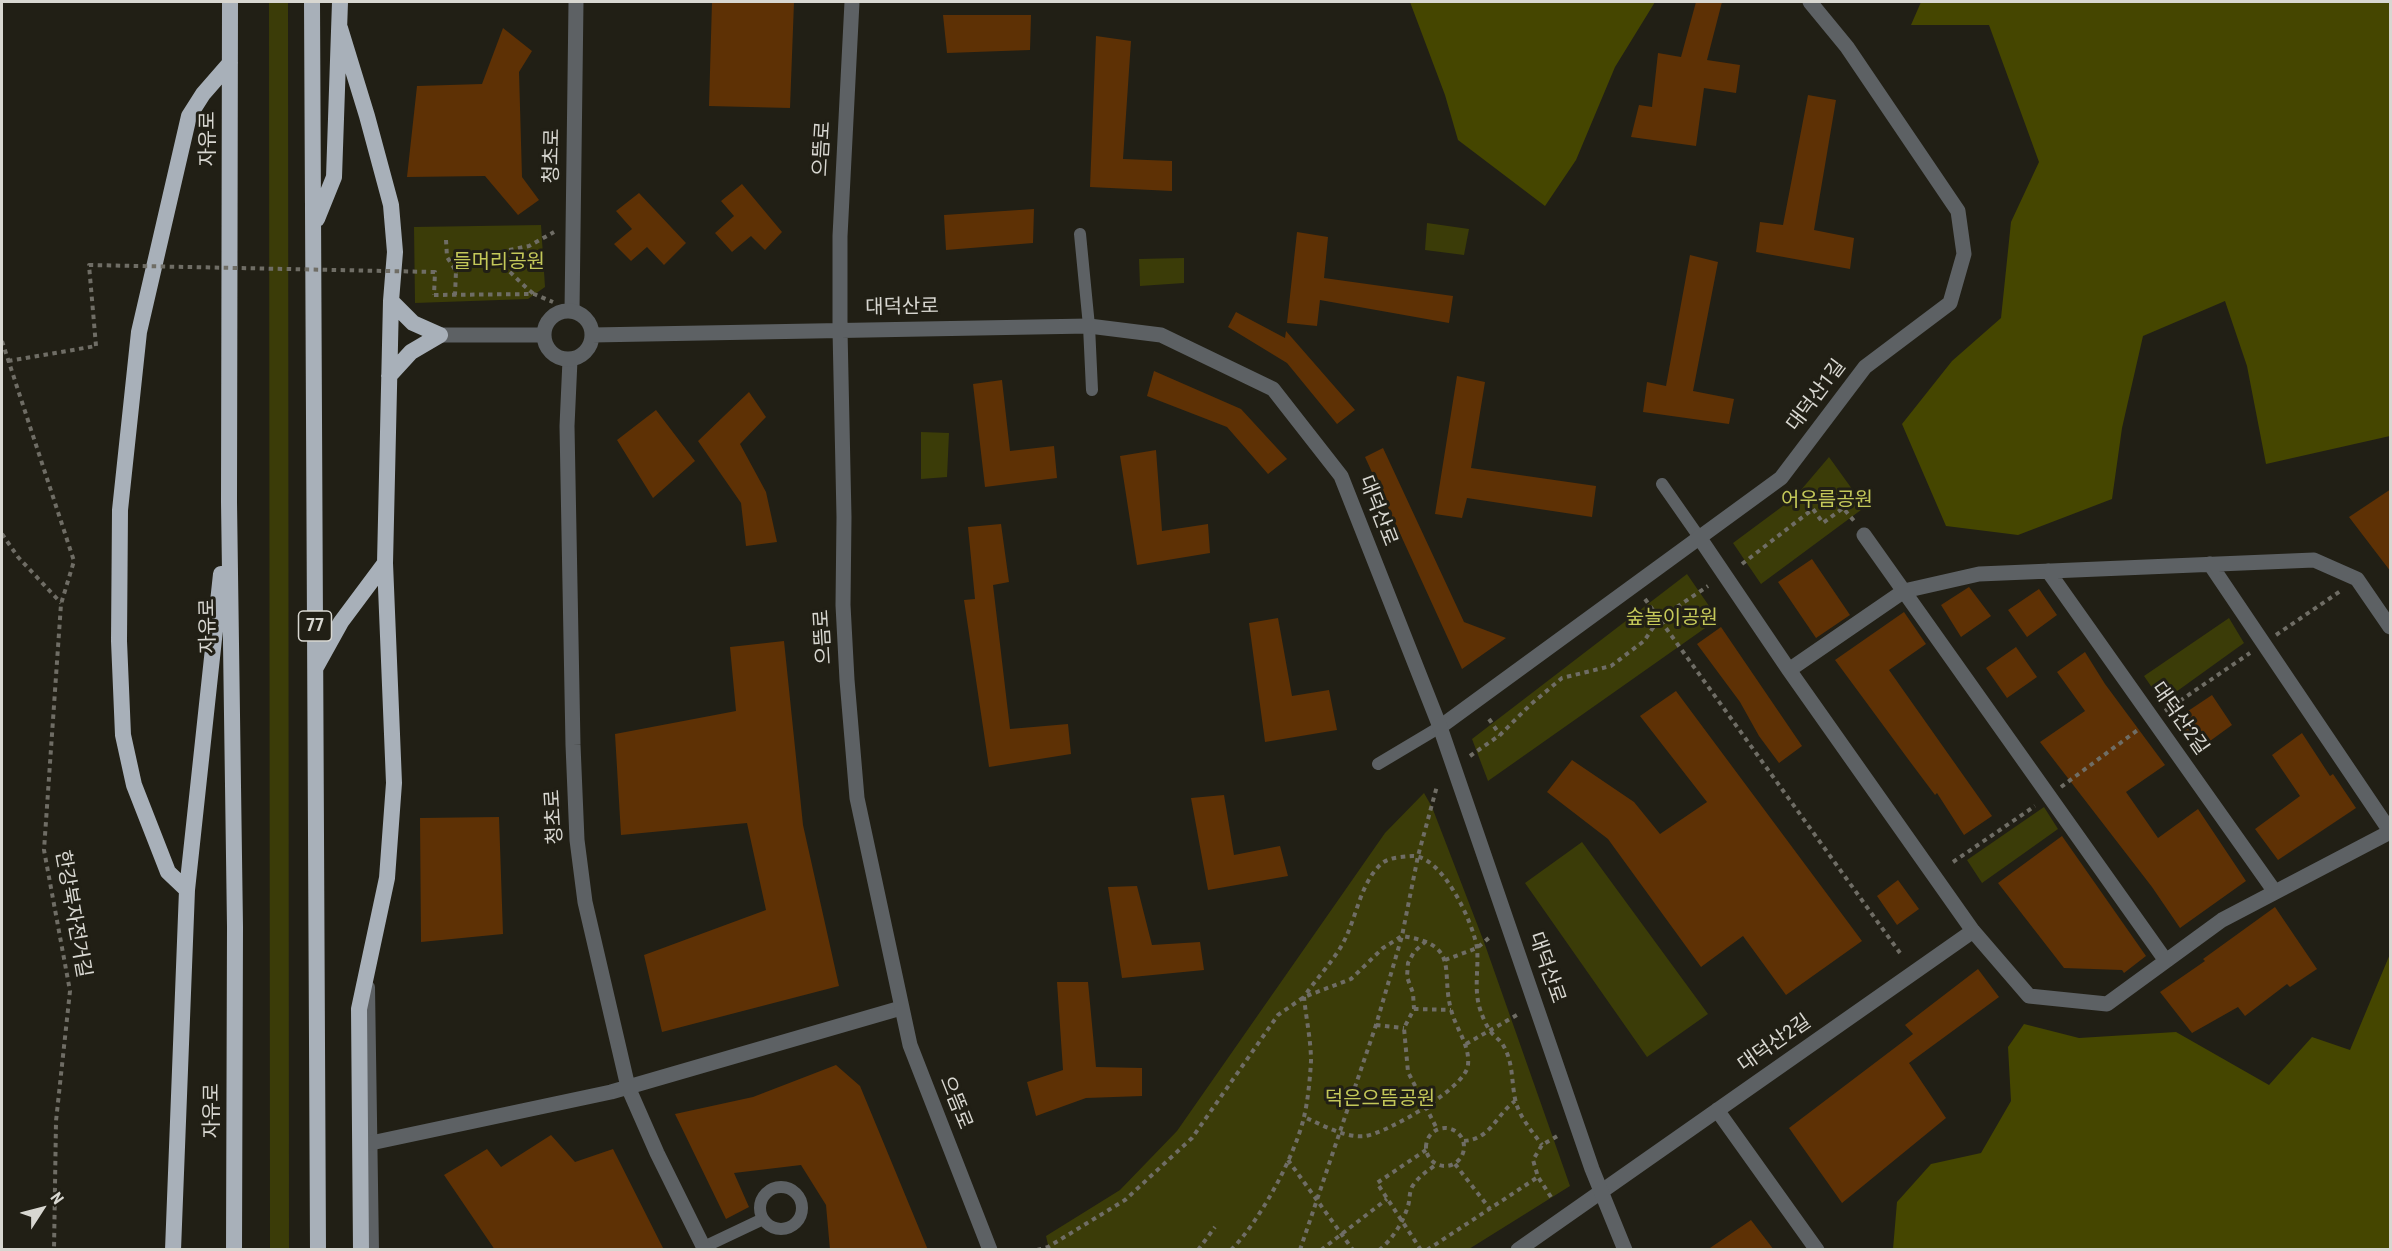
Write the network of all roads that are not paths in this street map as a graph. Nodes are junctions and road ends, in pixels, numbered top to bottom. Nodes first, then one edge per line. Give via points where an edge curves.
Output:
1 (230, 2) edge
2 (312, 2) edge
3 (340, 2) edge
4 (576, 2) edge
5 (852, 2) edge
6 (1810, 2) edge
7 (340, 28) junction
8 (230, 63) junction
9 (313, 229) junction
10 (1080, 234) dead end
11 (391, 301) junction
12 (572, 311) junction
13 (1089, 326) junction
14 (840, 330) junction
15 (440, 335) junction
16 (543, 335) junction
17 (592, 335) junction
18 (570, 360) junction
19 (389, 376) junction
20 (1092, 390) dead end
21 (1662, 484) dead end
22 (228, 502) junction
23 (1864, 535) road end
24 (1699, 537) junction
25 (385, 563) junction
26 (2210, 564) junction
27 (2048, 571) junction
28 (1904, 591) junction
29 (2391, 627) edge
30 (315, 668) junction
31 (1790, 670) junction
32 (1440, 727) junction
33 (1378, 764) dead end
34 (2391, 831) edge
35 (187, 891) junction
36 (2275, 892) junction
37 (1973, 931) junction
38 (369, 957) junction
39 (2166, 961) junction
40 (901, 1008) junction
41 (628, 1087) junction
42 (1718, 1110) junction
43 (371, 1143) junction
44 (1600, 1192) junction
45 (763, 1219) dead end
46 (705, 1249) edge
47 (173, 1250) edge
48 (234, 1250) edge
49 (318, 1250) edge
50 (361, 1250) edge
51 (373, 1250) edge
52 (990, 1250) edge
53 (1518, 1250) edge
54 (1625, 1250) edge
55 (1817, 1250) edge

1 - 8 highway, 자유로
2 - 9 highway, 77
3 - 7 highway
4 - 12 street, 청초로
5 - 14 street, 으뜸로 via 840,236
6 - 24 street, 대덕산1길 via 1847,47 1958,211 1964,254 1950,303 1865,368 1781,478
7 - 9 highway via 334,177
7 - 11 highway via 391,205 395,252
8 - 22 highway, 자유로
8 - 35 highway via 189,116 139,332 120,510 123,735 134,785 168,872
9 - 30 highway, 77
10 - 13 lane
11 - 15 highway via 413,323
11 - 19 highway
12 - 16 street via 555,314
12 - 17 street via 586,319
13 - 14 street, 대덕산로
13 - 20 lane
13 - 32 street, 대덕산로 via 1161,335 1273,389 1341,476
14 - 17 street, 대덕산로
14 - 40 street, 으뜸로 via 843,605 857,798
15 - 16 street
15 - 19 highway via 411,352
16 - 18 street via 554,356
17 - 18 street via 588,348
18 - 41 street, 청초로 via 569,572 577,840 585,902
19 - 25 highway
21 - 24 lane
22 - 35 highway
22 - 48 highway, 자유로 via 235,927
23 - 28 street
24 - 31 street
24 - 32 street, 대덕산1길
25 - 30 highway via 340,622
25 - 38 highway via 394,783 387,878
26 - 27 street
26 - 29 street via 2314,560 2357,579
26 - 34 street
27 - 28 street via 1979,573
27 - 36 street, 대덕산2길
28 - 31 street
28 - 39 street
30 - 49 highway, 77
31 - 37 street
32 - 33 lane
32 - 44 street, 대덕산로
34 - 36 street
35 - 47 highway
36 - 39 street via 2222,920
37 - 39 street via 2029,996 2107,1004
37 - 42 street, 대덕산2길
38 - 43 lane
38 - 50 highway via 359,1009
40 - 41 street
40 - 52 street, 으뜸로 via 910,1045
41 - 43 street
41 - 46 street, 청초로
42 - 44 street, 대덕산2길
42 - 55 street
43 - 51 lane
44 - 53 street, 대덕산2길
44 - 54 street, 대덕산로
45 - 46 lane

